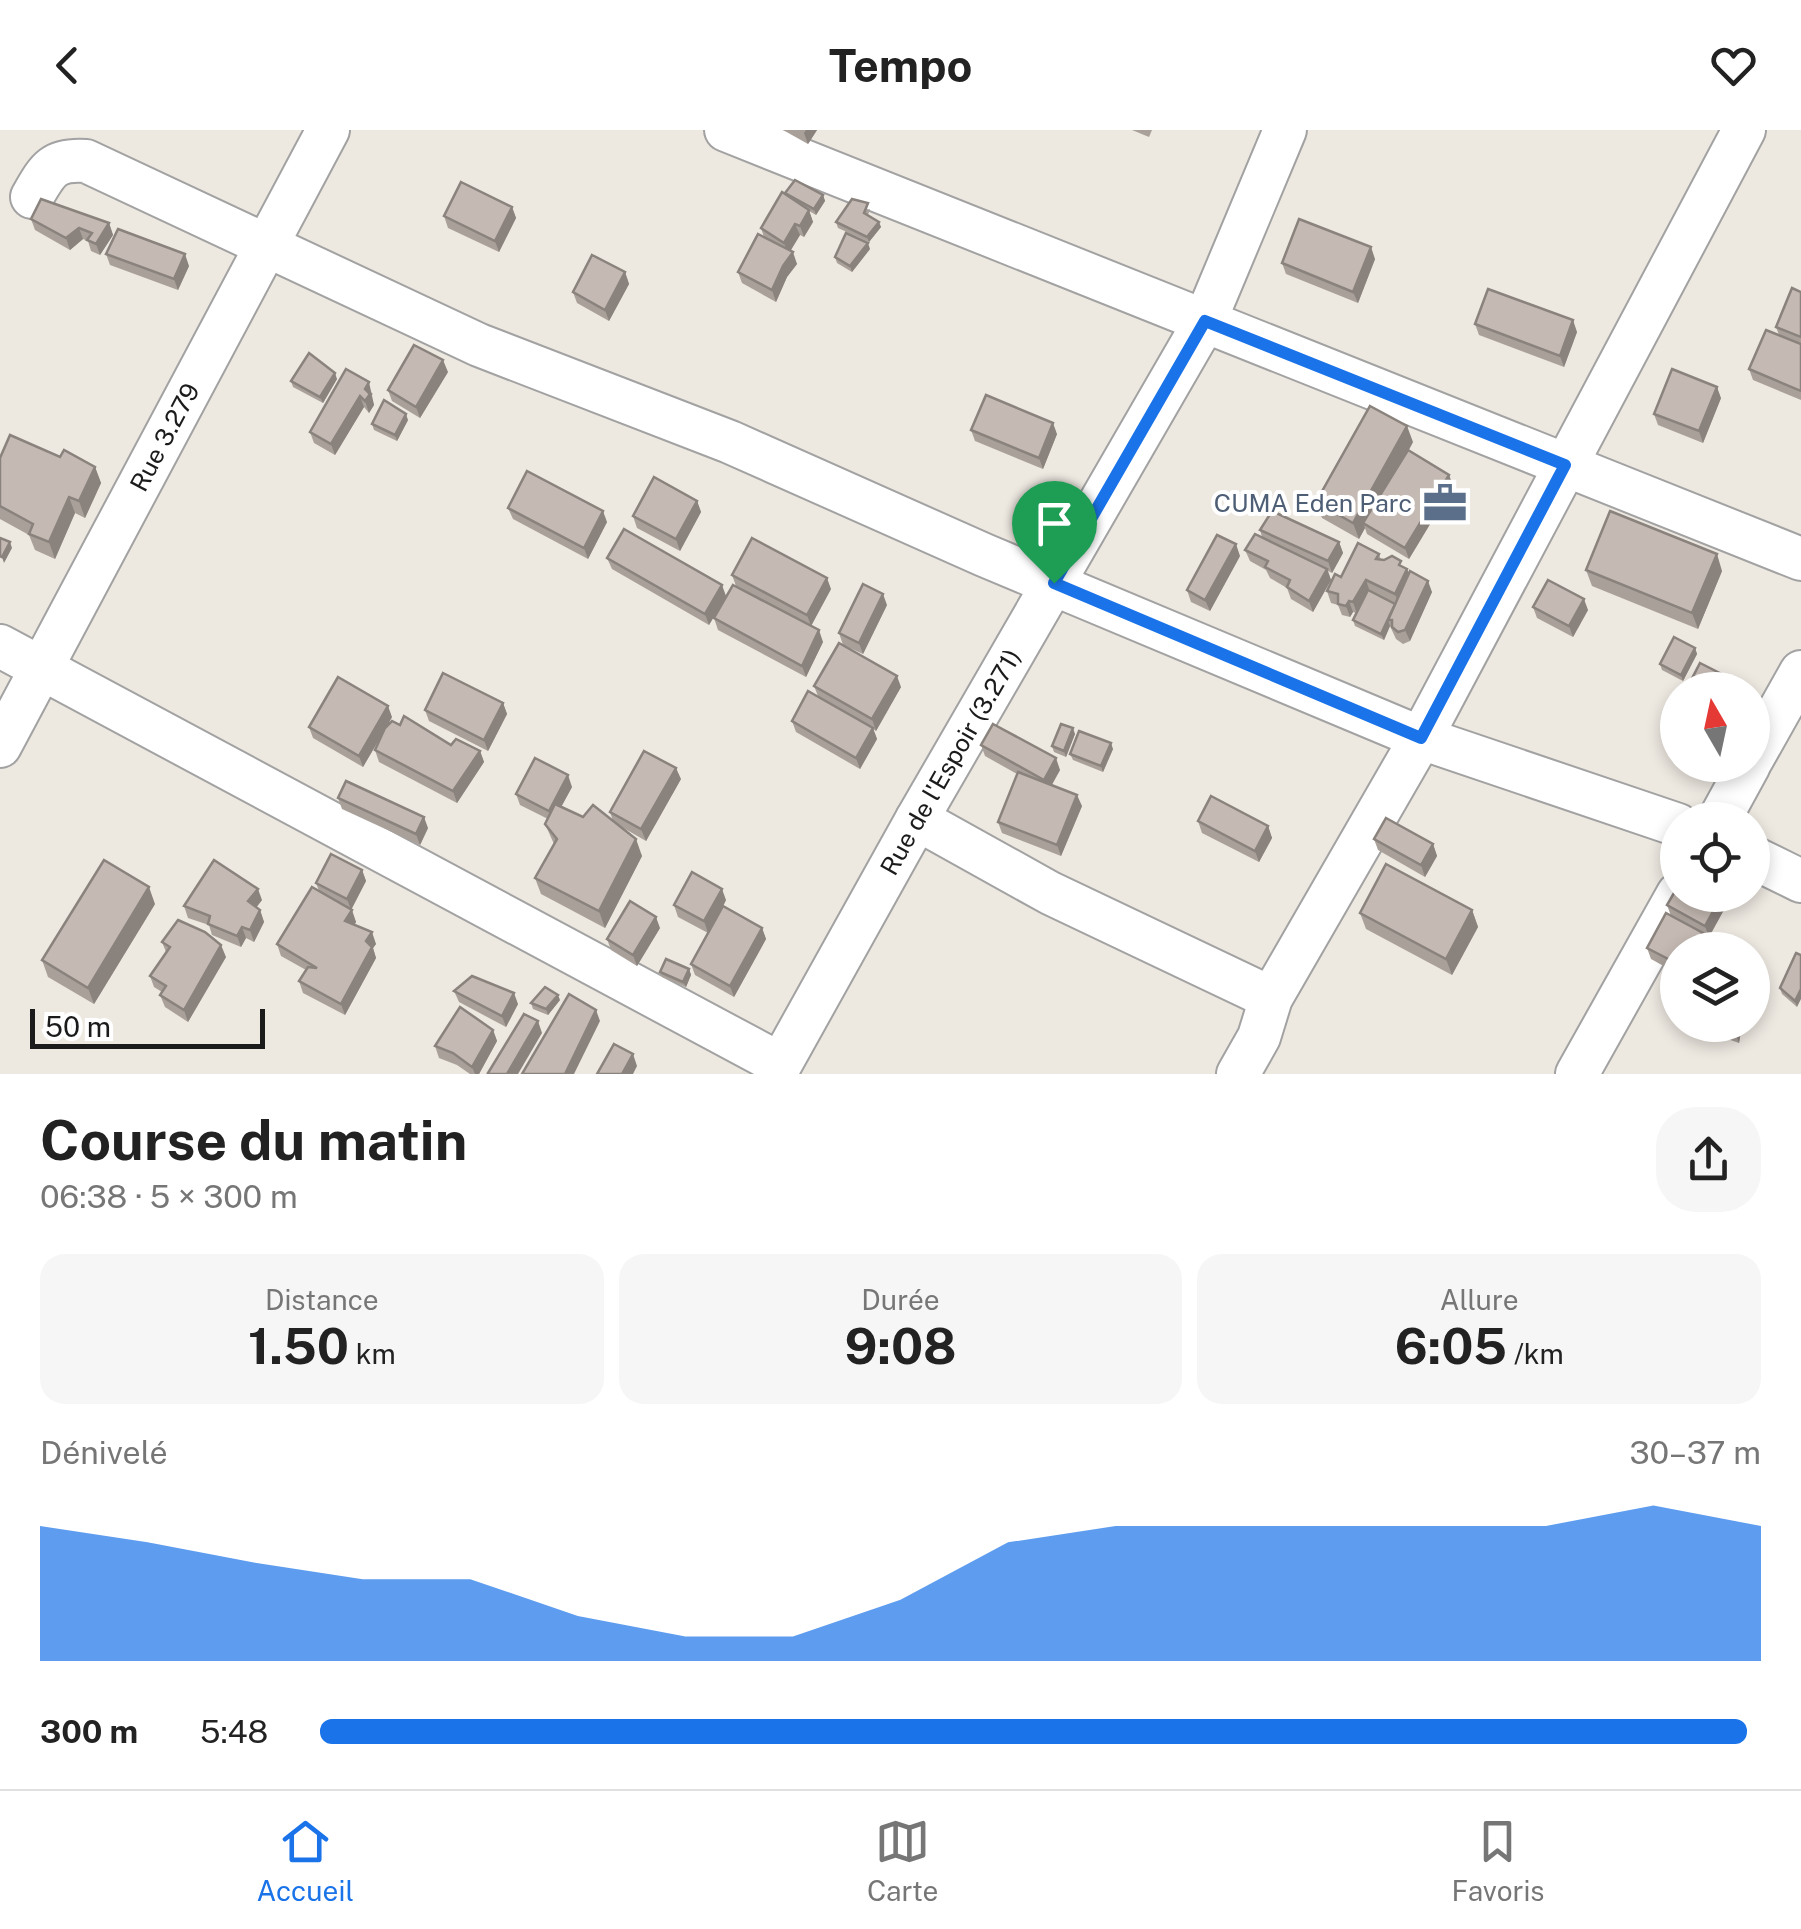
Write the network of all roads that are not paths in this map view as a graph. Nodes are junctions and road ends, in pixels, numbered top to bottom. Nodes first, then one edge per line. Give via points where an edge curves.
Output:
1 (328, 130) edge
2 (1284, 130) edge
3 (1744, 130) edge
4 (749, 134) edge
5 (32, 197) dead end
6 (266, 246) junction
7 (1205, 321) junction
8 (1565, 465) junction
9 (1797, 548) edge
10 (1054, 583) junction
11 (0, 646) edge
12 (42, 668) junction
13 (1801, 672) edge
14 (1770, 728) edge
15 (1421, 738) junction
16 (0, 746) edge
17 (917, 819) junction
18 (1660, 819) edge
19 (1770, 866) edge
20 (1801, 881) edge
21 (1668, 912) edge
22 (1271, 998) junction
23 (778, 1069) edge
24 (1238, 1074) edge
25 (1578, 1074) edge

1 - 6 street, Rue 3.279
2 - 7 street, Rue de l'Espoir (3.271)
3 - 8 street
4 - 7 street
5 - 6 street via 46,172 64,160 86,161
6 - 10 street via 478,345 730,442
6 - 12 street, Rue 3.279
7 - 8 street
7 - 10 street, Rue de l'Espoir (3.271)
8 - 9 street
8 - 15 street
10 - 15 street
10 - 17 street, Rue de l'Espoir (3.271)
11 - 12 street
12 - 16 street, Rue 3.279
12 - 23 street
13 - 14 street
15 - 18 street
15 - 22 street
17 - 22 street via 1050,893
17 - 23 street, Rue de l'Espoir (3.271)
19 - 20 street
21 - 25 street
22 - 24 street

